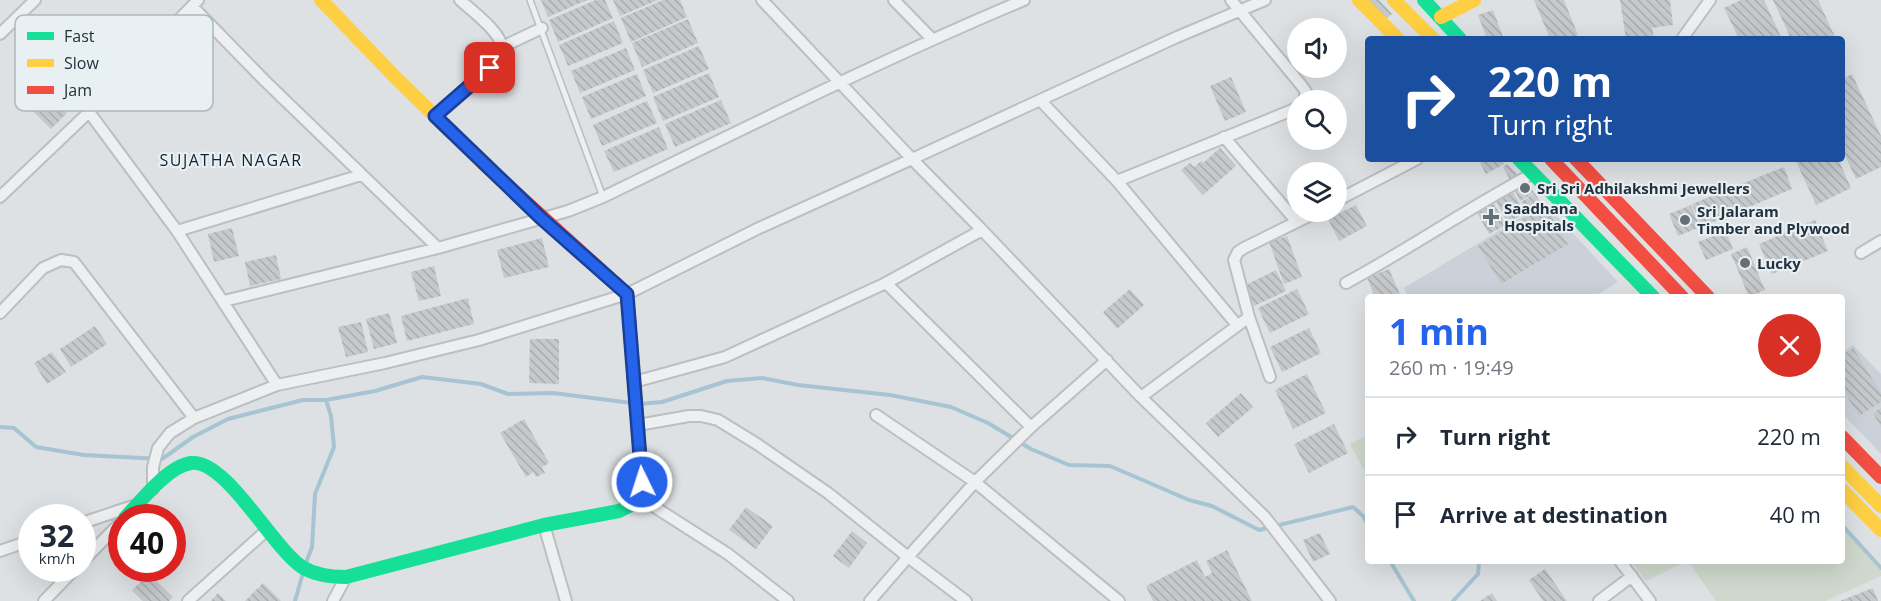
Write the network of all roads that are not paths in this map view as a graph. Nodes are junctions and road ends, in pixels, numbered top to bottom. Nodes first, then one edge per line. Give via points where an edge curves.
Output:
1 (35, 0) edge
2 (321, 0) edge
3 (460, 0) edge
4 (531, 0) edge
5 (762, 0) edge
6 (894, 0) edge
7 (1024, 0) edge
8 (1231, 0) edge
9 (1265, 0) edge
10 (1359, 0) edge
11 (1394, 0) edge
12 (1474, 0) edge
13 (1710, 0) edge
14 (1428, 1) edge
15 (195, 3) edge
16 (1241, 11) junction
17 (20, 15) edge
18 (183, 15) edge
19 (206, 15) edge
20 (1441, 18) junction
21 (15, 19) edge
22 (213, 23) edge
23 (542, 28) junction
24 (0, 34) edge
25 (1395, 36) edge
26 (1430, 36) edge
27 (1457, 36) edge
28 (1684, 36) edge
29 (932, 39) junction
30 (502, 47) junction
31 (840, 81) junction
32 (1305, 90) edge
33 (1040, 100) junction
34 (89, 112) joint
35 (1287, 112) edge
36 (435, 116) junction
37 (1224, 137) junction
38 (912, 159) junction
39 (1411, 162) edge
40 (1522, 162) edge
41 (1554, 162) edge
42 (1579, 162) edge
43 (1532, 172) junction
44 (361, 175) junction
45 (1117, 181) junction
46 (1347, 195) edge
47 (0, 197) edge
48 (603, 197) junction
49 (1287, 210) edge
50 (542, 219) junction
51 (1297, 222) edge
52 (982, 230) junction
53 (177, 231) junction
54 (1881, 241) edge
55 (438, 248) junction
56 (1861, 253) dead end
57 (886, 283) junction
58 (1346, 283) dead end
59 (627, 294) junction
60 (1650, 294) edge
61 (1679, 294) edge
62 (1705, 294) edge
63 (224, 302) junction
64 (0, 313) edge
65 (1249, 317) junction
66 (1237, 325) junction
67 (1107, 360) junction
68 (1270, 377) dead end
69 (277, 385) junction
70 (635, 385) junction
71 (1141, 397) junction
72 (876, 415) dead end
73 (194, 418) junction
74 (638, 420) junction
75 (1027, 430) junction
76 (1845, 440) edge
77 (1845, 469) edge
78 (1881, 477) edge
79 (975, 482) junction
80 (153, 490) junction
81 (1845, 493) edge
82 (639, 497) junction
83 (139, 504) edge
84 (1881, 506) edge
85 (544, 525) junction
86 (267, 530) junction
87 (1881, 530) edge
88 (108, 535) edge
89 (18, 545) edge
90 (96, 548) edge
91 (0, 551) edge
92 (908, 556) junction
93 (1622, 564) edge
94 (1632, 576) junction
95 (346, 577) junction
96 (64, 582) edge
97 (50, 599) edge
98 (1117, 600) edge
99 (188, 601) edge
100 (333, 601) edge
101 (566, 601) edge
102 (788, 601) edge
103 (870, 601) edge
104 (966, 601) edge
105 (1330, 601) edge
106 (1599, 601) edge
107 (1650, 601) edge

1 - 17 street
2 - 36 street
3 - 30 street via 491,28
4 - 23 lane
5 - 31 street
6 - 29 street
7 - 29 street
8 - 16 street
9 - 16 street
10 - 25 street
11 - 26 street
12 - 20 street
13 - 28 street
14 - 20 street
15 - 18 street
15 - 19 street
16 - 32 street
16 - 33 street
20 - 27 street
21 - 24 street
22 - 44 street via 265,81
23 - 30 street
23 - 48 lane
29 - 31 street
30 - 36 street via 500,57 490,68
31 - 38 street
31 - 48 street
33 - 38 street
33 - 45 street
34 - 47 street
34 - 53 street
35 - 37 street
36 - 50 street
37 - 45 street
37 - 49 street
38 - 52 street
38 - 59 street
39 - 46 street
40 - 43 street
41 - 61 street
42 - 62 street
43 - 58 street
43 - 60 street
44 - 53 street
44 - 55 street
45 - 66 street
48 - 50 street
50 - 55 street
50 - 59 street
51 - 65 street via 1235,255
52 - 57 street
52 - 67 street
53 - 63 street
54 - 56 street
55 - 63 street
57 - 70 street via 725,357
57 - 75 street
59 - 69 street via 479,340
59 - 70 street
63 - 69 street
64 - 73 street via 43,268 61,260 74,262
65 - 66 street
65 - 68 street
66 - 71 street
67 - 71 street
67 - 75 street
69 - 73 street
70 - 74 street
71 - 105 street via 1267,519
72 - 79 street
73 - 80 street via 170,433 158,448
74 - 82 street via 642,482
74 - 92 street via 689,416 718,420 828,493
75 - 79 street
76 - 78 street
77 - 84 street
79 - 92 street
79 - 98 street
80 - 83 street
80 - 86 street via 182,466 208,465
81 - 87 street
82 - 85 street via 619,511
82 - 102 street via 728,554
85 - 95 street
85 - 101 street
86 - 95 street via 300,566 333,577
86 - 99 street
88 - 90 street
89 - 91 street
92 - 103 street
92 - 104 street
93 - 94 street
94 - 106 street
94 - 107 street
95 - 100 street
96 - 97 street

